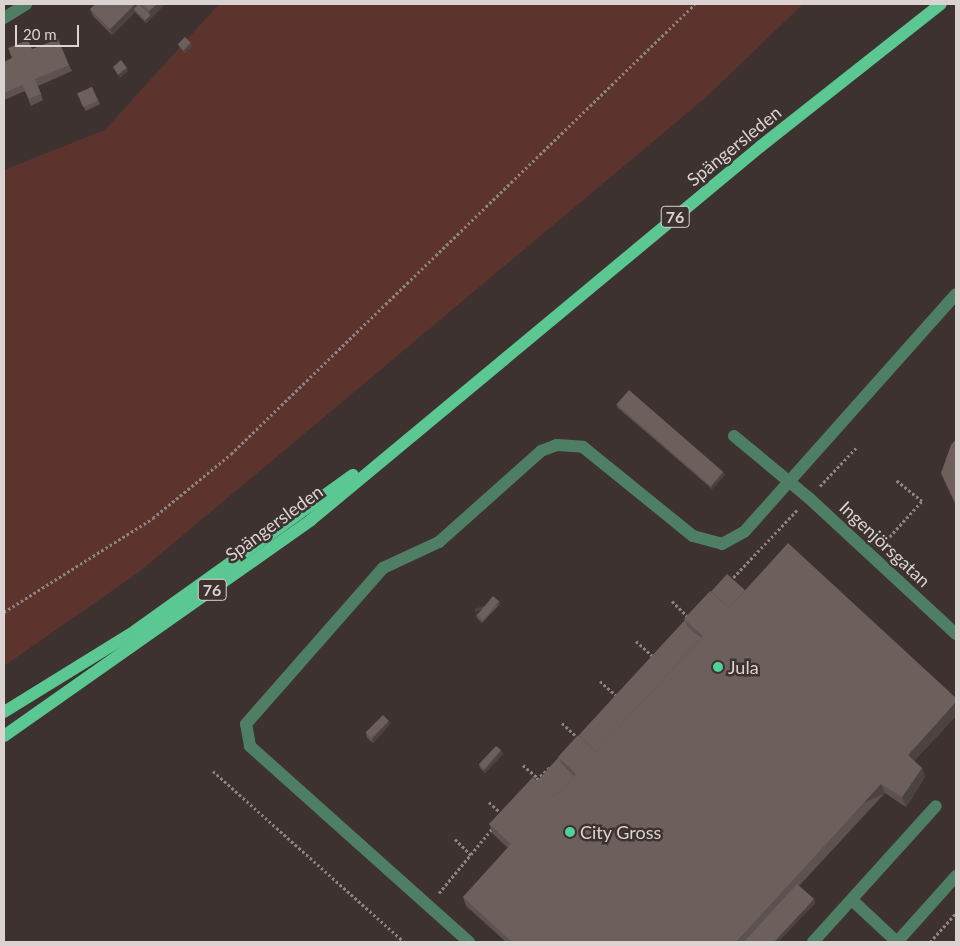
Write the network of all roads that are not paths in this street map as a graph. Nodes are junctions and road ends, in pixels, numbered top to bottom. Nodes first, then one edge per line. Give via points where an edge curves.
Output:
1 (26, 4) edge
2 (941, 4) edge
3 (4, 18) edge
4 (956, 294) edge
5 (413, 434) junction
6 (734, 436) dead end
7 (790, 481) junction
8 (956, 634) edge
9 (4, 712) edge
10 (4, 736) edge
11 (936, 806) dead end
12 (956, 876) edge
13 (852, 900) junction
14 (469, 942) edge
15 (813, 942) edge
16 (897, 942) edge

1 - 3 street
2 - 5 main road, Spängersleden / 76 via 761,146
4 - 7 street
5 - 9 main road, Spängersleden / 76 via 135,631
5 - 10 main road, Spängersleden / 76 via 312,520
6 - 7 street, Ingenjörsgatan
7 - 8 street, Ingenjörsgatan
7 - 14 street via 745,530 722,544 693,536 583,447 557,444 541,451 439,542 383,568 246,724 250,746
11 - 13 street
12 - 16 street
13 - 15 street
13 - 16 street

